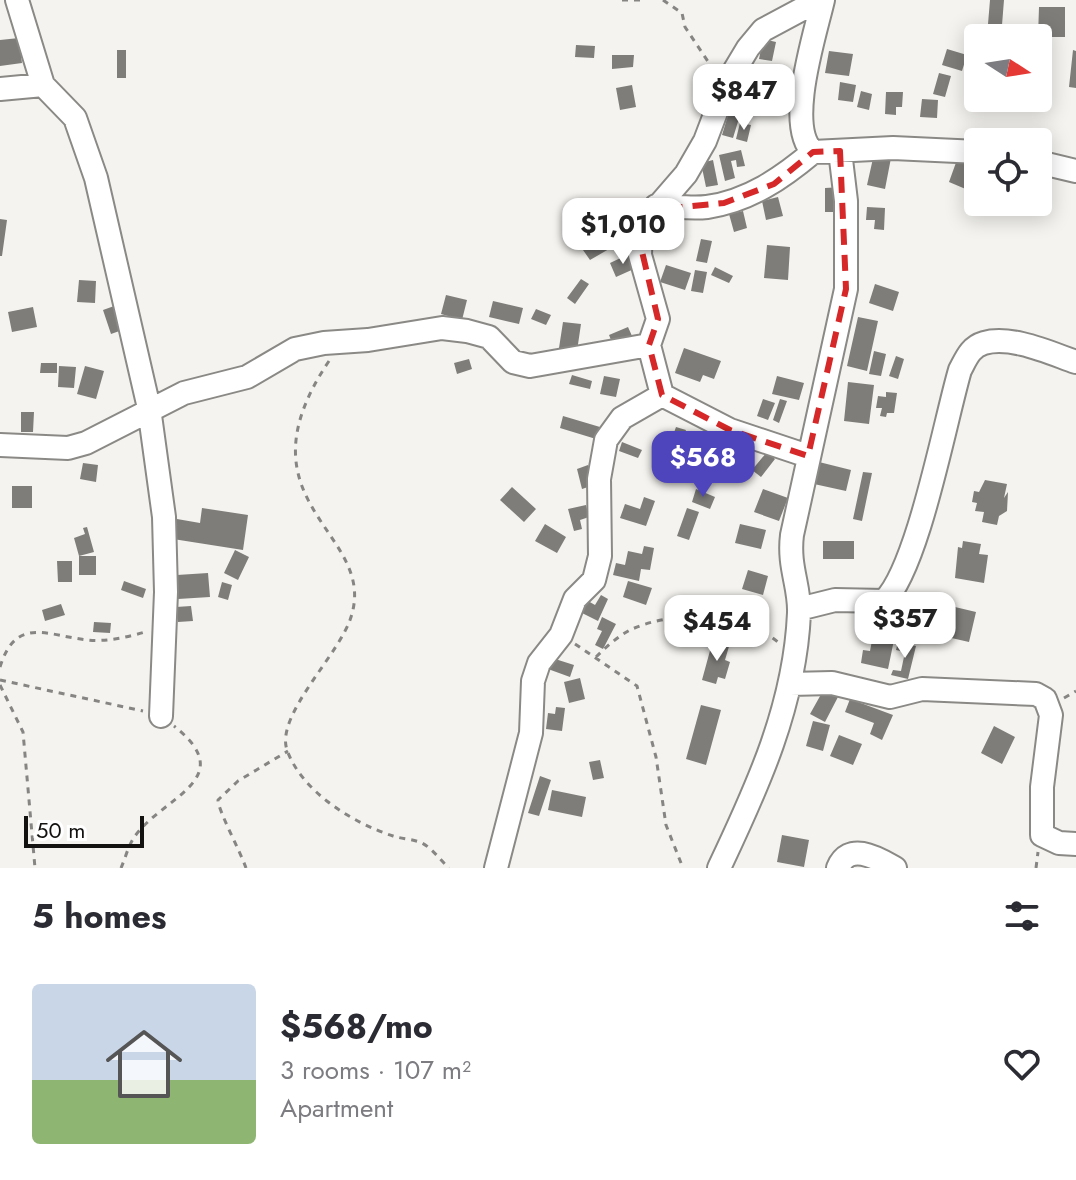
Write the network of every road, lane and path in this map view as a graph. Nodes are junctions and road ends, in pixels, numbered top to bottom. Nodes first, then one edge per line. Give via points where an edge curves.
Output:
1 (17, 0) edge
2 (622, 0) edge
3 (646, 0) edge
4 (663, 0) edge
5 (821, 0) edge
6 (727, 83) junction
7 (43, 85) junction
8 (0, 89) edge
9 (840, 151) junction
10 (964, 151) edge
11 (813, 152) junction
12 (1052, 165) edge
13 (1076, 171) edge
14 (656, 206) junction
15 (342, 341) junction
16 (649, 345) junction
17 (1076, 362) edge
18 (662, 395) junction
19 (149, 408) junction
20 (0, 445) edge
21 (808, 456) junction
22 (799, 609) junction
23 (164, 627) junction
24 (561, 635) junction
25 (794, 656) junction
26 (596, 657) junction
27 (0, 667) edge
28 (0, 682) edge
29 (790, 684) junction
30 (161, 716) junction
31 (288, 751) junction
32 (1076, 844) edge
33 (35, 868) edge
34 (121, 868) edge
35 (246, 868) edge
36 (449, 868) edge
37 (496, 868) edge
38 (683, 868) edge
39 (719, 868) edge
40 (838, 868) edge
41 (895, 868) edge

1 - 7 street
2 - 3 path
4 - 6 path via 682,13 702,57
5 - 6 street via 763,30
5 - 11 street via 801,119 802,136
6 - 14 street via 686,174
7 - 8 street
7 - 19 street via 75,118 88,152
9 - 10 street
9 - 11 street
9 - 21 street via 846,289
11 - 14 street via 774,184 724,203
12 - 13 street
14 - 16 street via 641,226 639,239 658,319
15 - 16 street via 442,328 467,331 489,337 513,362 530,366
15 - 19 street via 295,349 247,377
15 - 31 path via 311,387 293,458 307,501 342,555 354,584 355,605 345,636 291,718 285,737
16 - 18 street
17 - 22 street via 1008,343 984,343 969,351 908,559 890,596 884,601 835,600
18 - 21 street via 730,430
18 - 24 street via 622,418 606,440 599,479 600,556 594,580 575,599
19 - 20 street via 68,448
19 - 23 street via 164,517
21 - 22 street via 789,560
22 - 25 street
23 - 27 path via 91,640 31,632 8,646
23 - 30 street
24 - 26 path
24 - 37 street via 545,652 533,681 531,733
25 - 26 path via 757,630 705,616 641,626
25 - 29 street
26 - 38 path via 640,691 666,825
28 - 30 path
28 - 33 path via 23,732
29 - 32 street via 832,683 890,697 922,689 1045,699 1051,715 1042,835
29 - 39 street via 766,768
30 - 34 path via 193,741 202,760 197,781 134,838
31 - 35 path via 238,781 218,800
31 - 36 path via 319,794 362,825 423,844
40 - 41 street via 851,854 865,852

